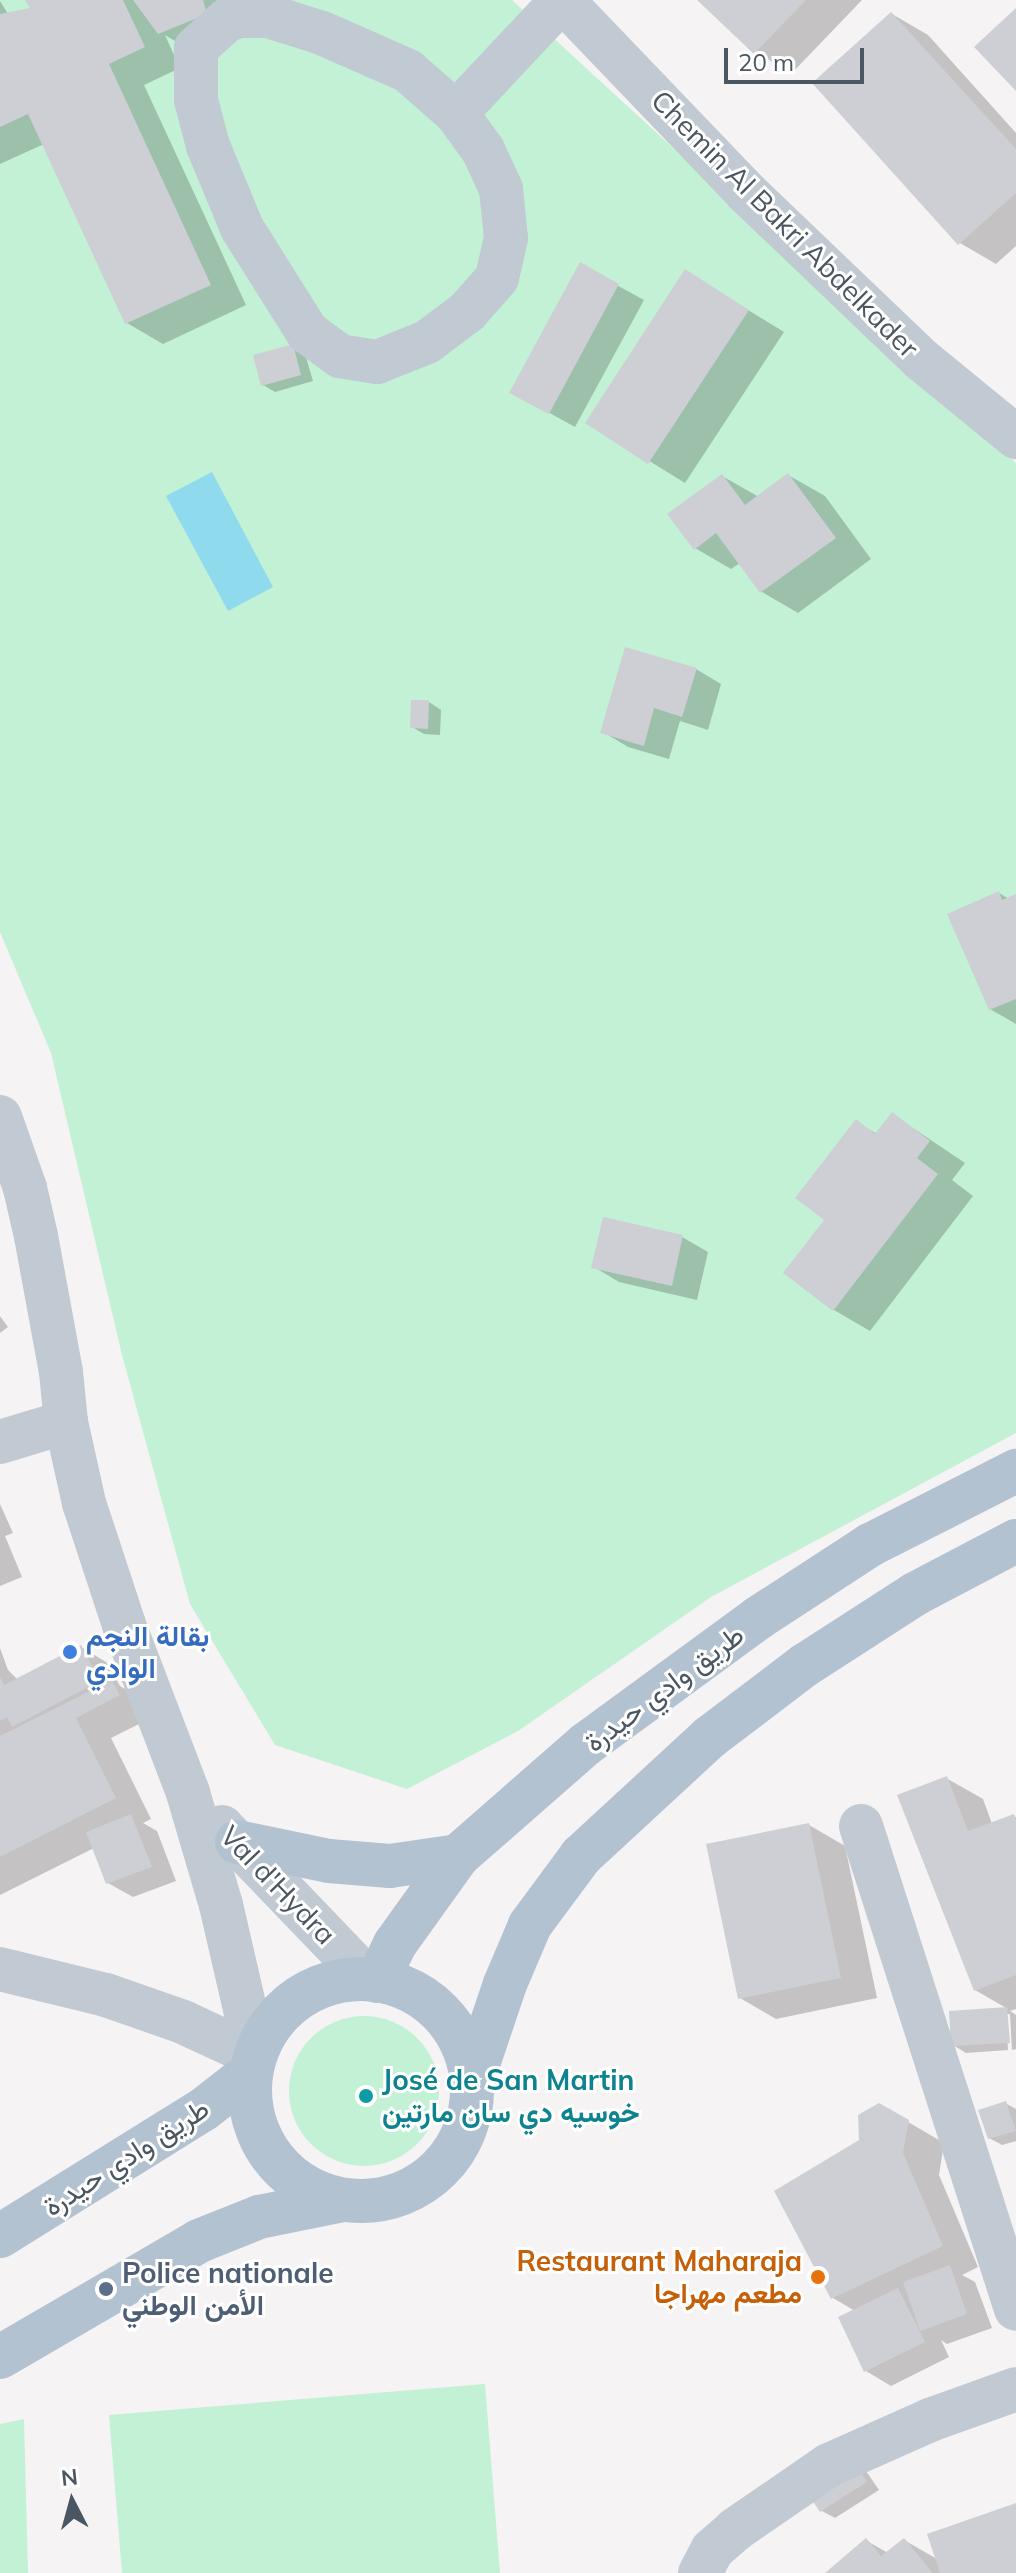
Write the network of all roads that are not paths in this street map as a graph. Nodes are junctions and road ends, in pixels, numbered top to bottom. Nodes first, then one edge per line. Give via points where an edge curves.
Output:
1 (562, 0) edge
2 (223, 10) edge
3 (456, 113) junction
4 (1016, 437) edge
5 (0, 1117) edge
6 (66, 1422) junction
7 (0, 1442) edge
8 (1016, 1471) edge
9 (1016, 1541) edge
10 (188, 1793) junction
11 (861, 1826) dead end
12 (237, 1842) junction
13 (458, 1856) junction
14 (0, 1969) edge
15 (372, 1979) junction
16 (253, 2060) junction
17 (472, 2082) junction
18 (343, 2200) junction
19 (0, 2236) edge
20 (1016, 2309) edge
21 (0, 2357) edge
22 (1016, 2389) edge
23 (700, 2573) edge

1 - 3 street
1 - 4 street, Chemin Al Bakri Abdelkader via 746,192 922,360
2 - 3 street via 268,16 322,33 408,71
2 - 3 street via 196,48 196,100 208,146 242,228 308,333 340,356 377,362 427,342 467,312 497,278 506,238 501,189 483,150
5 - 6 street via 36,1236
6 - 7 street
6 - 10 street via 106,1573
8 - 13 main road, طريق وادي حيدرة via 870,1545 758,1618 586,1744
9 - 17 main road via 915,1594 805,1665 710,1737 581,1856 530,1925
10 - 12 street, Val d'Hydra
10 - 16 street via 221,1905
11 - 20 street
12 - 13 main road via 329,1861 390,1866
12 - 15 street, Val d'Hydra
13 - 15 main road, طريق وادي حيدرة
14 - 16 street via 106,1995 183,2022
15 - 16 main road via 333,1982 302,1995 276,2017
15 - 17 main road via 427,2000 450,2022 465,2050
16 - 18 main road via 250,2108 282,2169 310,2189
16 - 19 main road, طريق وادي حيدرة via 204,2109
17 - 18 main road via 470,2115 457,2146 436,2171 409,2190 376,2200
18 - 21 main road via 259,2217 199,2241
22 - 23 street via 864,2447 803,2481 712,2550

